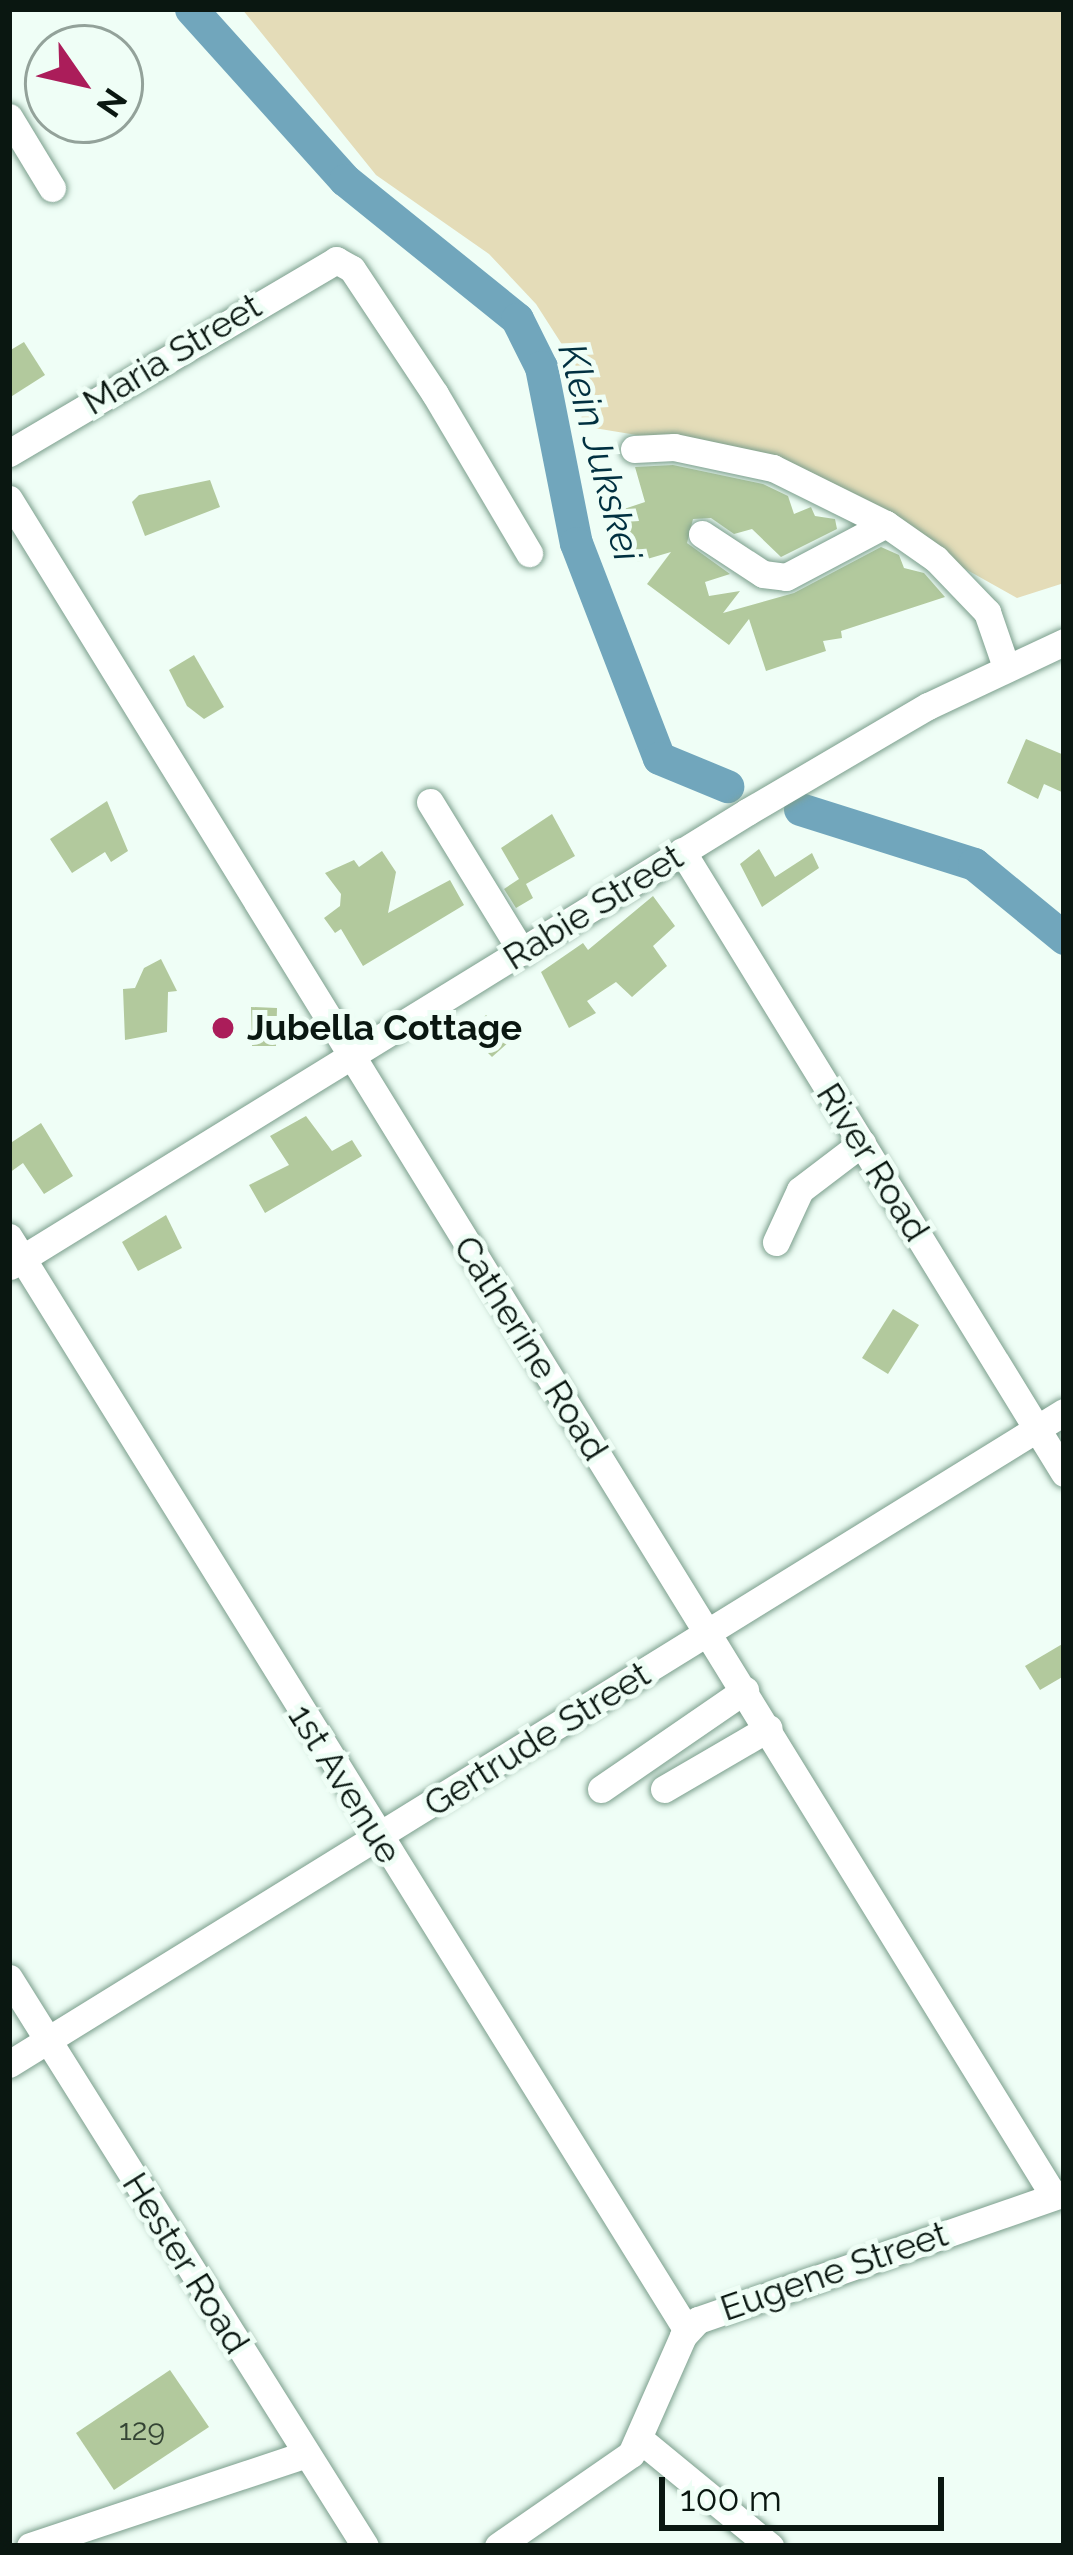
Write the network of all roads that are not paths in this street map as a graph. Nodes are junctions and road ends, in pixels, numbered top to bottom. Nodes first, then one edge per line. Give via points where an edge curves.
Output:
1 (9, 117) edge
2 (52, 188) dead end
3 (634, 448) dead end
4 (9, 453) edge
5 (9, 499) edge
6 (886, 524) junction
7 (702, 534) dead end
8 (529, 553) dead end
9 (1064, 642) edge
10 (1006, 667) junction
11 (430, 802) dead end
12 (682, 851) junction
13 (522, 952) junction
14 (347, 1056) junction
15 (862, 1143) junction
16 (776, 1242) dead end
17 (13, 1254) edge
18 (1064, 1412) edge
19 (1036, 1429) junction
20 (1064, 1473) edge
21 (710, 1633) junction
22 (745, 1690) junction
23 (769, 1728) junction
24 (664, 1789) dead end
25 (601, 1790) dead end
26 (378, 1838) junction
27 (9, 1978) edge
28 (47, 2040) junction
29 (9, 2064) edge
30 (1059, 2194) edge
31 (686, 2329) junction
32 (642, 2441) junction
33 (306, 2454) junction
34 (30, 2546) edge
35 (364, 2546) edge
36 (498, 2546) edge
37 (770, 2546) edge

1 - 2 street
3 - 6 street via 674,447 772,468
4 - 8 street, Maria Street via 336,260 352,268 435,394
5 - 14 street, Catherine Road
6 - 7 street via 786,577 764,574
6 - 10 street via 936,559 987,613
9 - 10 street, Rabie Street
10 - 12 street, Rabie Street
11 - 13 street
12 - 13 street, Rabie Street
12 - 15 street, River Road
13 - 14 street, Rabie Street
14 - 17 street, Rabie Street
14 - 21 street, Catherine Road
15 - 16 street via 800,1190
15 - 19 street, River Road
17 - 26 street, 1st Avenue
18 - 19 street, Gertrude Street
19 - 20 street, River Road
19 - 21 street, Gertrude Street
21 - 22 street, Catherine Road
21 - 26 street, Gertrude Street
22 - 23 street, Catherine Road
22 - 25 street
23 - 24 street
23 - 30 street, Catherine Road
26 - 28 street, Gertrude Street
26 - 31 street, 1st Avenue
27 - 28 street, Hester Road
28 - 29 street, Gertrude Street
28 - 33 street, Hester Road
30 - 31 street, Eugene Street via 706,2314
31 - 32 street, Eugene Street
32 - 36 street
32 - 37 street
33 - 34 street
33 - 35 street, Hester Road

